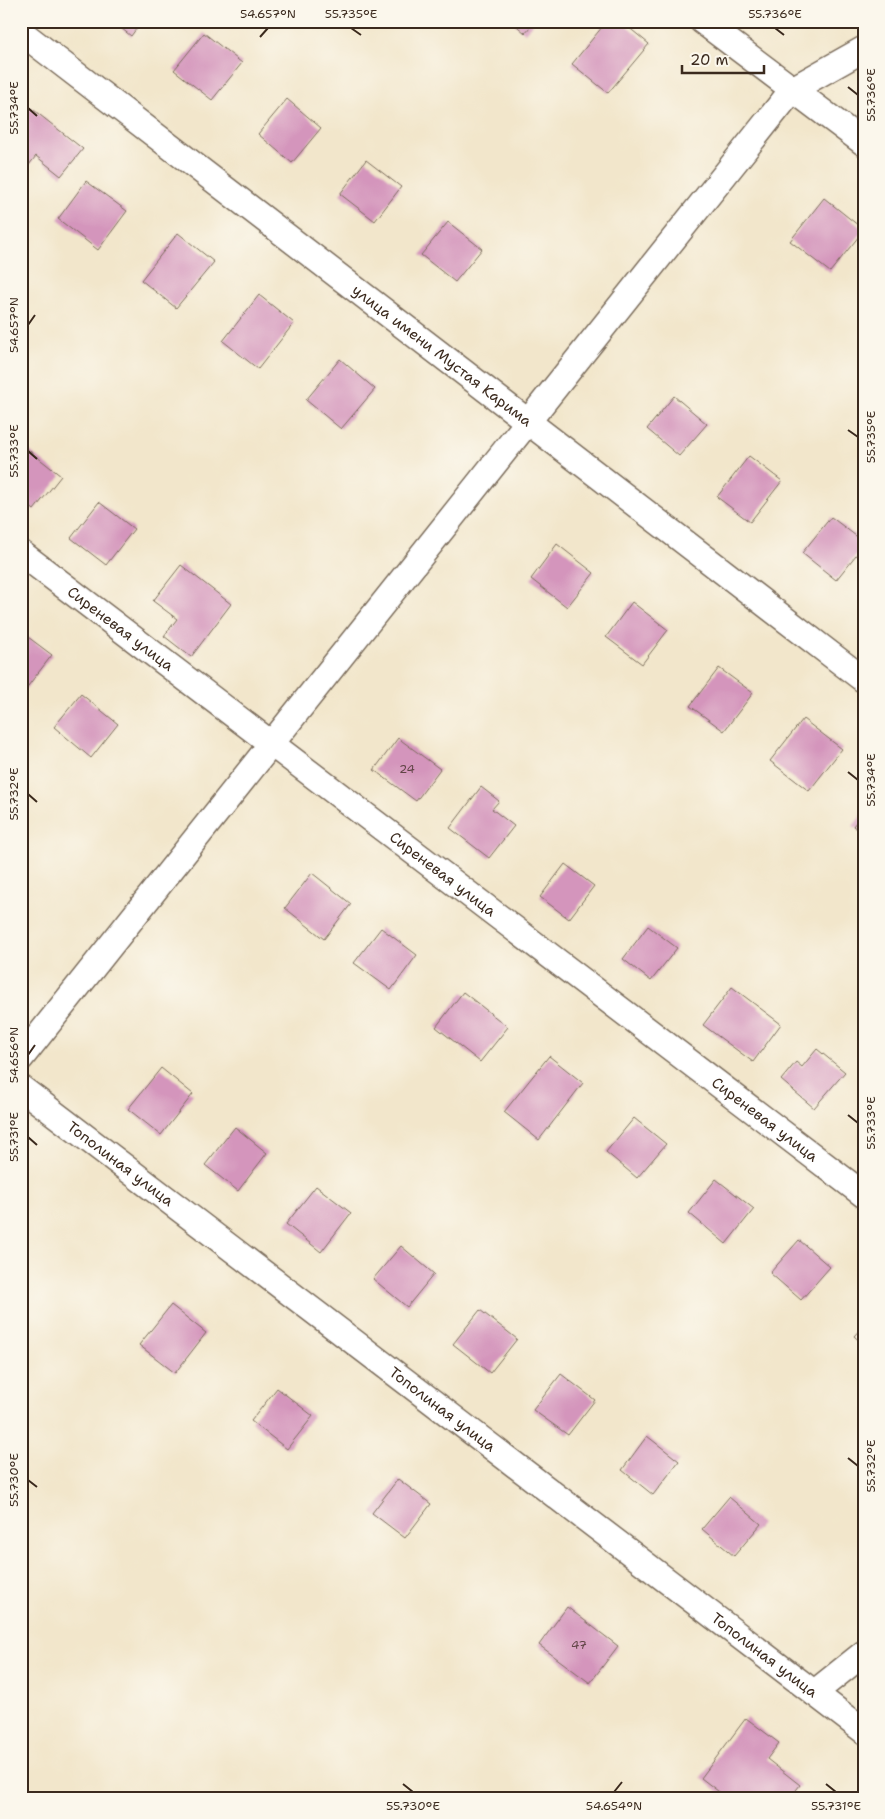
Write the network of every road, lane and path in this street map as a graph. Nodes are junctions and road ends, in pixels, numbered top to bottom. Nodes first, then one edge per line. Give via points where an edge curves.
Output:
1 (702, 21) edge
2 (21, 32) edge
3 (864, 49) edge
4 (793, 89) junction
5 (864, 142) edge
6 (528, 422) junction
7 (21, 553) edge
8 (864, 680) edge
9 (272, 744) junction
10 (21, 1058) edge
11 (21, 1088) edge
12 (864, 1195) edge
13 (864, 1653) edge
14 (814, 1693) junction
15 (864, 1731) edge

1 - 4 street
2 - 6 street, улица имени Мустая Карима
3 - 4 street
4 - 5 street
4 - 6 street
6 - 8 street, улица имени Мустая Карима
6 - 9 street
7 - 9 street, Сиреневая улица
9 - 10 street
9 - 12 street, Сиреневая улица
11 - 14 street, Тополиная улица
13 - 14 street
14 - 15 street, Тополиная улица

